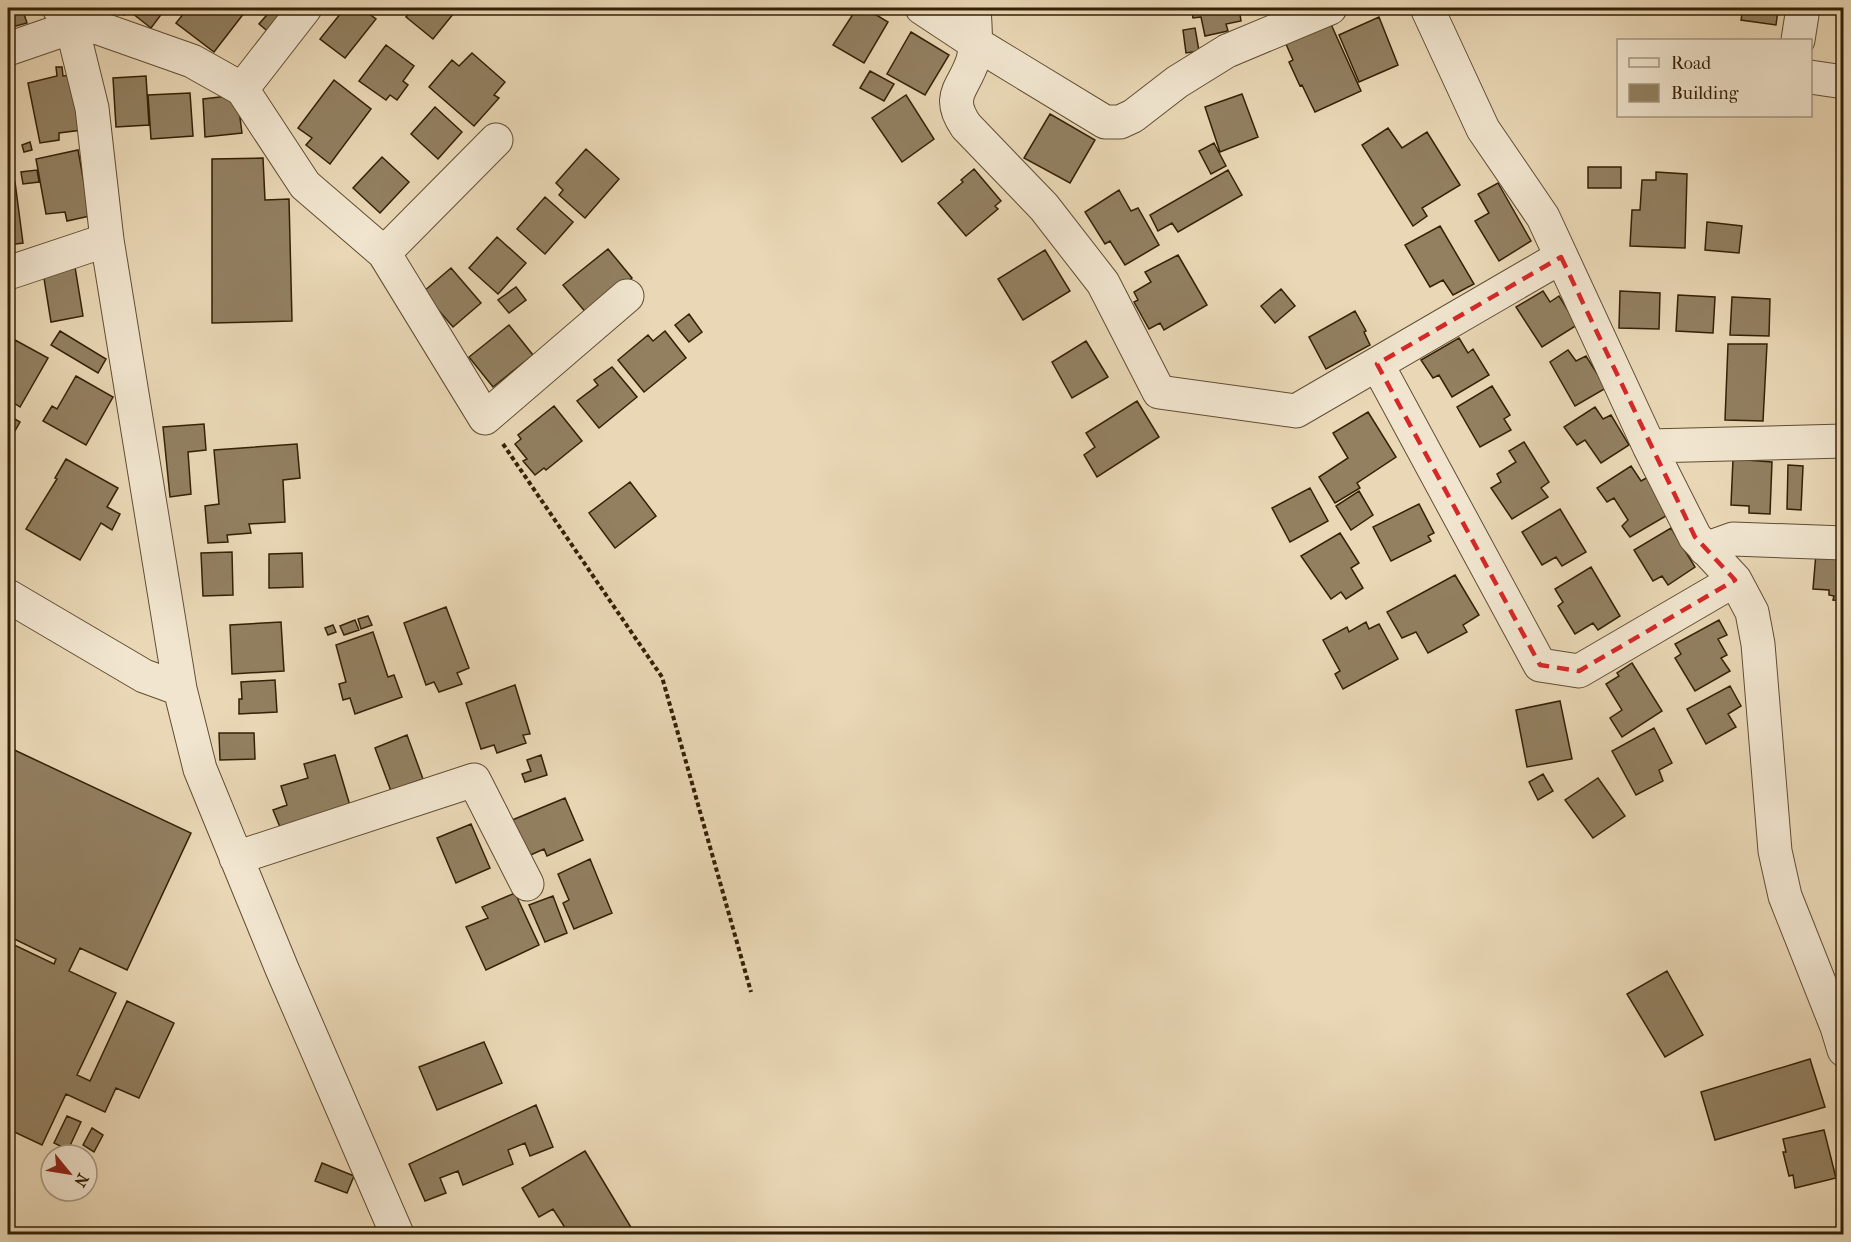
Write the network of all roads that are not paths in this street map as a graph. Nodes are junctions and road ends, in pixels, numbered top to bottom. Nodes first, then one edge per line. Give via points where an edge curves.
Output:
1 (305, 8) edge
2 (922, 8) edge
3 (974, 8) edge
4 (1330, 8) edge
5 (1427, 8) edge
6 (1803, 8) edge
7 (66, 17) edge
8 (1798, 39) edge
9 (975, 43) junction
10 (8, 50) edge
11 (1812, 77) edge
12 (1844, 82) edge
13 (242, 88) junction
14 (496, 140) dead end
15 (107, 240) junction
16 (384, 253) junction
17 (1562, 257) junction
18 (8, 273) edge
19 (627, 296) dead end
20 (1377, 364) junction
21 (1844, 441) edge
22 (1649, 446) junction
23 (1844, 543) edge
24 (1705, 549) junction
25 (1735, 580) junction
26 (8, 596) edge
27 (180, 689) junction
28 (236, 858) junction
29 (527, 884) dead end
30 (1844, 1050) edge
31 (397, 1234) edge

1 - 13 street
2 - 9 street
3 - 9 street
4 - 9 street via 1227,51 1120,123 1105,122
5 - 17 street via 1483,129 1543,217
6 - 8 street
7 - 10 street
7 - 13 street via 192,61
7 - 15 street via 92,108
9 - 20 street via 973,60 956,96 958,114 1044,207 1103,283 1160,392 1296,411
11 - 12 street
13 - 16 street via 305,184
14 - 16 street
15 - 18 street
15 - 27 street
16 - 19 street via 485,418
17 - 20 street
17 - 22 street
20 - 25 street via 1540,665 1579,671
21 - 22 street
22 - 24 street via 1695,537
23 - 24 street via 1733,539
24 - 25 street
25 - 30 street via 1752,612 1758,644 1775,851 1785,896
26 - 27 street via 144,676
27 - 28 street via 200,769
28 - 29 street via 474,780
28 - 31 street

